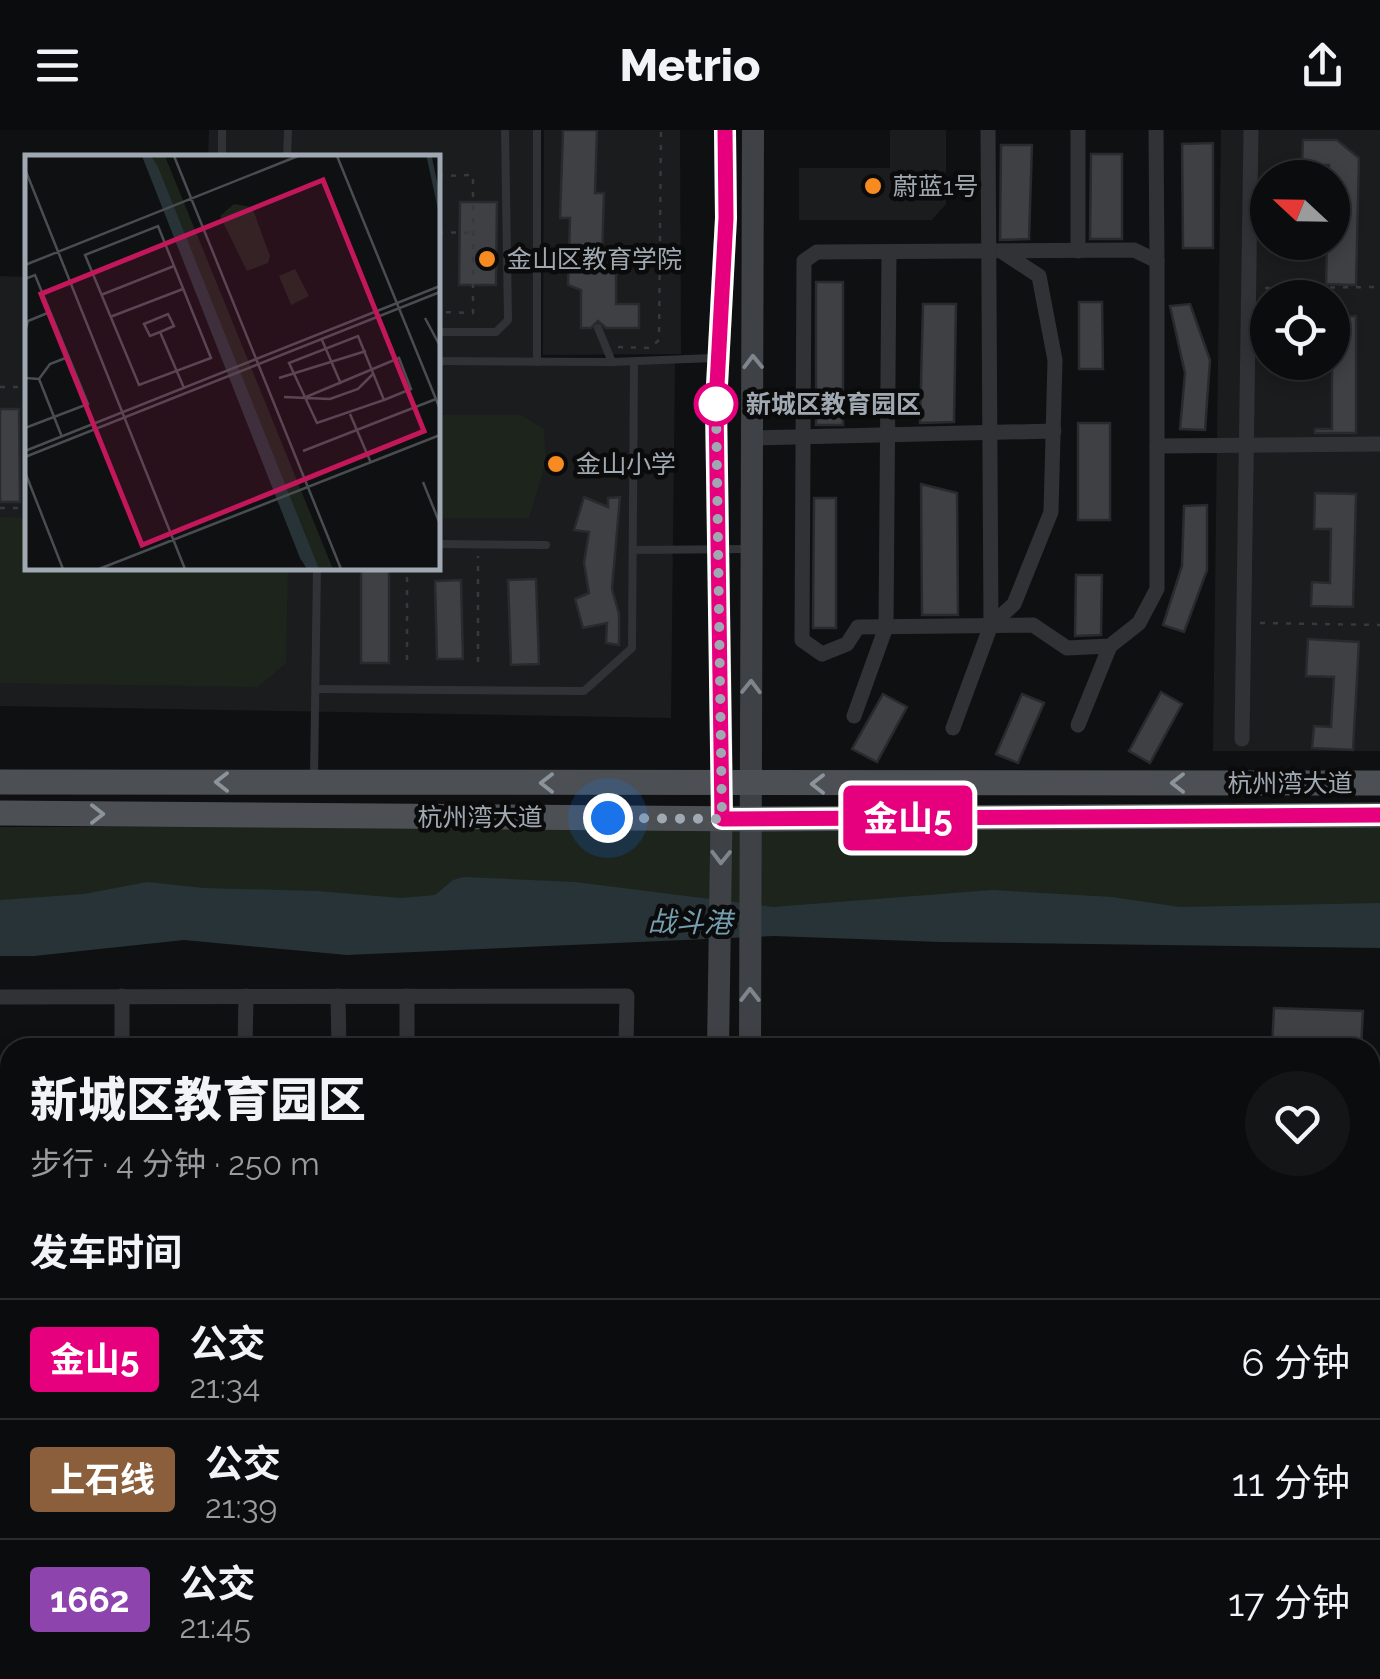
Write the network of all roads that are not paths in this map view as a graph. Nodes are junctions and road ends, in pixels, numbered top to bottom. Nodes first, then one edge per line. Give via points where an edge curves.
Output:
1 (505, 130) edge
2 (537, 130) edge
3 (724, 130) edge
4 (753, 130) edge
5 (988, 130) edge
6 (1078, 130) edge
7 (1156, 130) edge
8 (1251, 130) edge
9 (1078, 251) junction
10 (889, 252) junction
11 (996, 253) junction
12 (1157, 261) junction
13 (598, 328) dead end
14 (440, 332) edge
15 (718, 358) junction
16 (440, 361) edge
17 (537, 362) junction
18 (612, 362) junction
19 (634, 362) junction
20 (1054, 431) junction
21 (992, 433) junction
22 (888, 435) junction
23 (804, 436) junction
24 (753, 438) junction
25 (1380, 444) edge
26 (1246, 445) junction
27 (1157, 446) junction
28 (440, 544) edge
29 (546, 545) dead end
30 (632, 550) junction
31 (720, 550) junction
32 (753, 550) junction
33 (318, 570) edge
34 (991, 624) junction
35 (886, 627) junction
36 (1110, 646) junction
37 (316, 689) junction
38 (854, 716) dead end
39 (1078, 725) dead end
40 (953, 728) dead end
41 (1242, 738) dead end
42 (0, 782) edge
43 (314, 782) junction
44 (1380, 783) edge
45 (722, 784) junction
46 (750, 784) junction
47 (0, 813) edge
48 (1380, 815) edge
49 (722, 819) junction
50 (750, 819) junction
51 (0, 996) edge
52 (122, 996) junction
53 (246, 996) junction
54 (338, 996) junction
55 (406, 996) junction
56 (122, 1038) edge
57 (246, 1038) edge
58 (339, 1038) edge
59 (406, 1038) edge
60 (626, 1038) edge
61 (718, 1038) edge
62 (750, 1038) edge

1 - 14 lane via 508,320 496,332
2 - 17 lane
3 - 15 street
24 -> 4 street
5 - 11 street
6 - 9 street
7 - 12 street
8 - 26 street
9 - 11 street
9 - 12 street via 1134,250
10 - 11 street
10 - 22 street
10 - 23 street via 817,252 804,261
11 - 20 street via 1039,276 1056,360
11 - 21 street
12 - 27 street
13 - 18 lane
15 - 19 lane
15 - 31 street
16 - 17 lane
17 - 18 lane
18 - 19 lane
19 - 30 lane
20 - 21 street
20 - 34 street via 1052,512 1014,604
21 - 22 street
21 - 34 street
22 - 23 street
22 - 35 street
23 - 24 street
23 - 35 street via 802,640 822,654 847,644 858,628
24 - 32 street
25 - 26 street
26 - 27 street
26 - 41 street
27 - 36 street via 1157,589 1139,622
28 - 29 lane
30 - 31 lane
30 - 37 lane via 632,648 584,691
31 - 32 lane
31 - 45 street
46 -> 32 street
33 - 37 lane
34 - 35 street
34 - 36 street via 1033,626 1067,648
34 - 40 street
35 - 38 street
36 - 39 street
37 - 43 lane
43 -> 42 main road, 杭州湾大道
45 -> 43 main road, 杭州湾大道
44 -> 46 main road, 杭州湾大道
45 - 46 main road, 杭州湾大道
45 - 49 street
46 - 50 street
47 -> 49 main road, 杭州湾大道
48 - 50 main road, 杭州湾大道
49 - 50 main road, 杭州湾大道
49 -> 61 street
62 -> 50 street
51 - 52 street
52 - 53 street
52 - 56 street
53 - 54 street
53 - 57 street
54 - 55 street
54 - 58 street
55 - 59 street
55 - 60 street via 627,996

